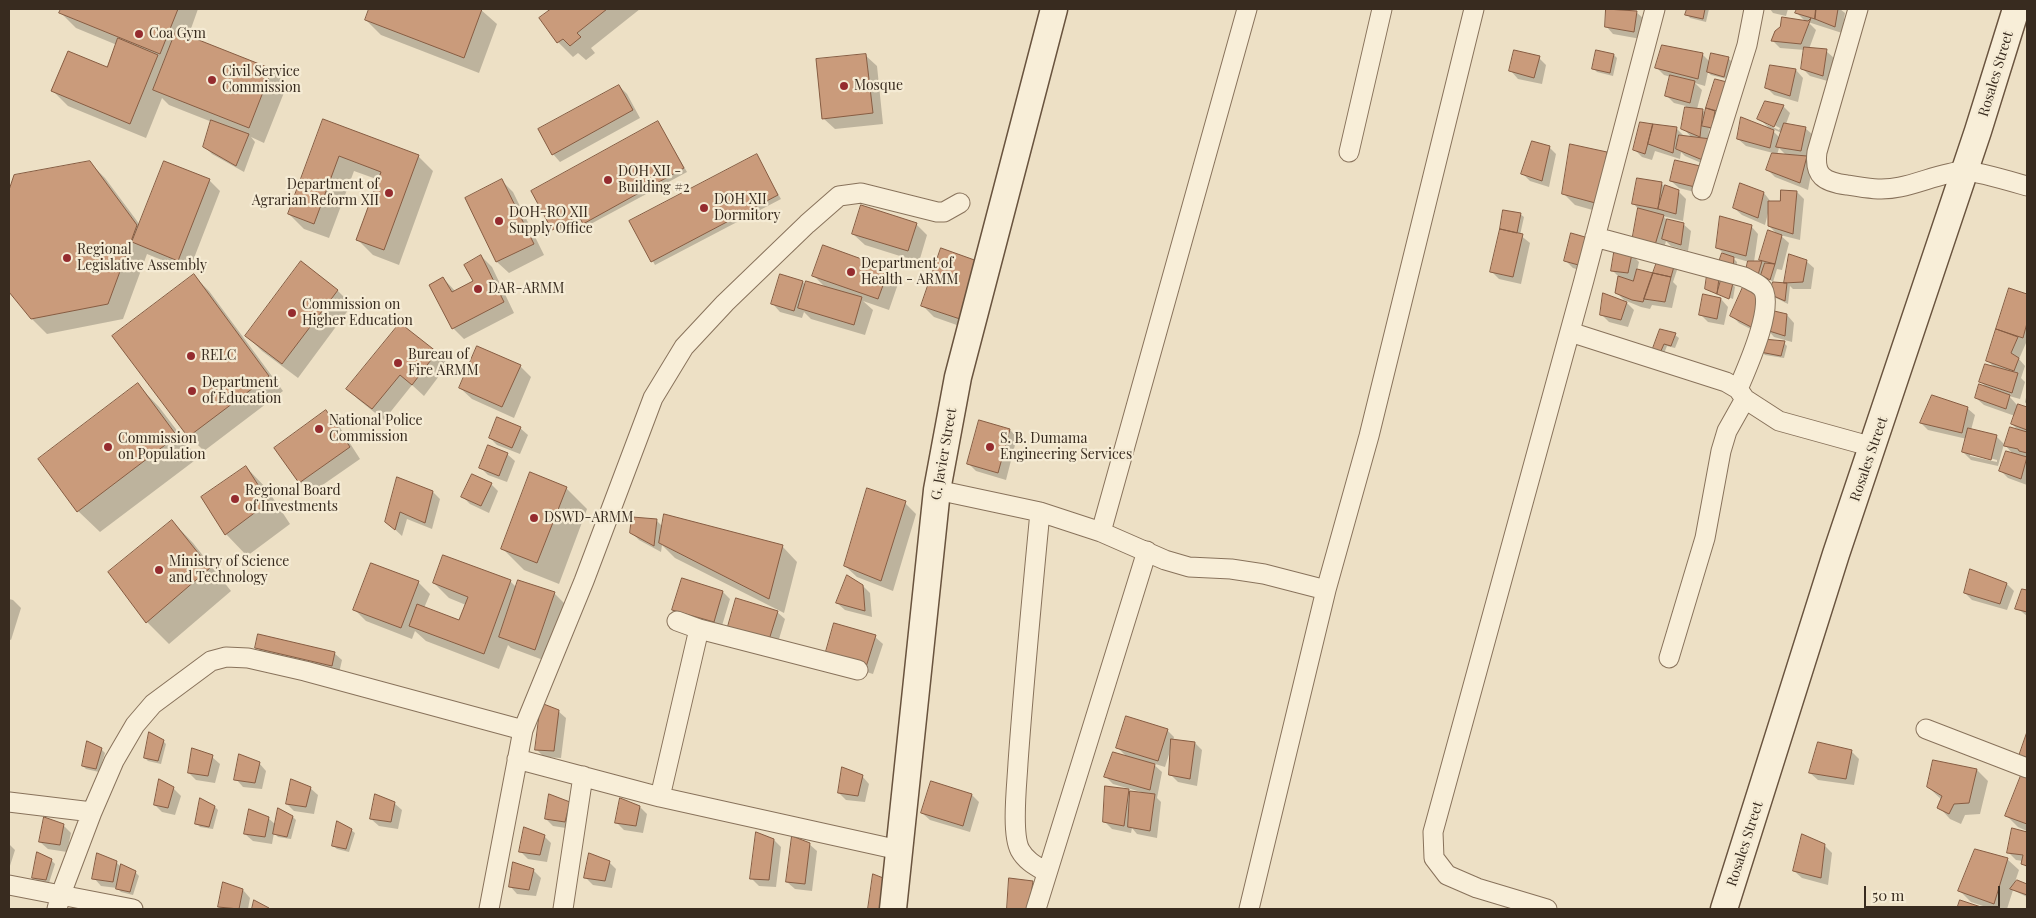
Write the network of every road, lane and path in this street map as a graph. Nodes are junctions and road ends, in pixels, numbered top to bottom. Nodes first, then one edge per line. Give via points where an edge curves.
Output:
1 (1054, 9) edge
2 (1247, 9) edge
3 (1382, 9) edge
4 (1474, 9) edge
5 (1655, 9) edge
6 (1754, 9) edge
7 (1858, 9) edge
8 (2016, 9) edge
9 (1349, 152) dead end
10 (1964, 171) junction
11 (2027, 186) edge
12 (1702, 190) dead end
13 (960, 202) dead end
14 (1595, 237) junction
15 (1570, 332) junction
16 (1742, 394) junction
17 (1873, 447) junction
18 (937, 490) junction
19 (1040, 512) junction
20 (1101, 532) junction
21 (1147, 551) junction
22 (1326, 590) junction
23 (677, 621) dead end
24 (699, 629) junction
25 (1669, 658) dead end
26 (858, 670) dead end
27 (1926, 729) dead end
28 (523, 730) junction
29 (517, 759) junction
30 (2027, 768) edge
31 (583, 776) junction
32 (660, 797) junction
33 (9, 802) edge
34 (92, 812) junction
35 (899, 850) junction
36 (1046, 872) junction
37 (9, 885) edge
38 (59, 902) edge
39 (133, 909) edge
40 (489, 909) edge
41 (564, 909) edge
42 (893, 909) edge
43 (1036, 909) edge
44 (1249, 909) edge
45 (1547, 909) edge
46 (1724, 909) edge

1 - 18 main road, G. Javier Street via 958,377
2 - 20 street
3 - 9 street
4 - 22 street via 1369,436
5 - 14 street
6 - 12 street
7 - 10 street via 1817,152 1817,172 1838,184 1879,190
8 - 10 main road, Rosales Street
10 - 11 street
10 - 17 main road, Rosales Street
13 - 28 street via 944,212 937,212 861,193 839,196 725,302 684,347 653,398
14 - 15 street
14 - 16 street via 1744,277 1762,287 1766,305
15 - 16 street via 1713,377
15 - 45 street via 1433,832 1434,858 1446,875
16 - 17 street via 1779,421
16 - 25 street via 1721,451 1705,538
17 - 46 main road, Rosales Street
18 - 19 street
18 - 35 main road, G. Javier Street
19 - 20 street
19 - 36 street via 1023,684 1016,832 1020,849 1030,862
20 - 21 street
21 - 22 street via 1189,568 1231,568
21 - 36 street
22 - 44 street
23 - 24 street
24 - 26 street
24 - 32 street
27 - 30 street
28 - 29 street
28 - 34 street via 305,671 248,658 226,657 211,661 186,678 154,704 135,725 114,761
29 - 31 street
29 - 40 street
31 - 32 street
31 - 41 street
32 - 35 street
33 - 34 street
34 - 38 street
35 - 42 main road, G. Javier Street
36 - 43 street
37 - 38 street
38 - 39 street

